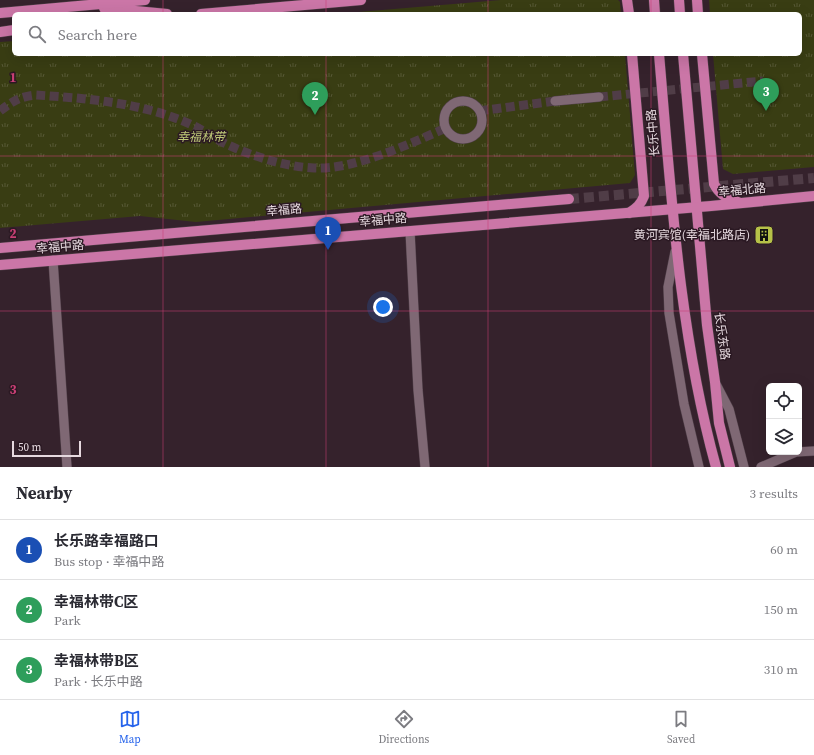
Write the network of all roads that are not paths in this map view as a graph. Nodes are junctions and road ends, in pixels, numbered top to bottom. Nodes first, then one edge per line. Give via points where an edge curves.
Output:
1 (146, 0) edge
2 (361, 0) edge
3 (627, 0) edge
4 (654, 0) edge
5 (678, 0) edge
6 (697, 0) edge
7 (77, 6) junction
8 (144, 12) edge
9 (224, 12) edge
10 (629, 12) edge
11 (655, 12) edge
12 (680, 12) edge
13 (698, 12) edge
14 (0, 13) edge
15 (12, 30) edge
16 (0, 32) edge
17 (632, 56) edge
18 (659, 56) edge
19 (683, 56) edge
20 (702, 56) edge
21 (599, 97) tunnel mouth
22 (555, 101) tunnel mouth
23 (451, 135) joint
24 (814, 196) edge
25 (569, 199) tunnel mouth
26 (744, 203) junction
27 (696, 207) junction
28 (673, 209) junction
29 (629, 213) junction
30 (410, 231) junction
31 (677, 245) junction
32 (0, 248) edge
33 (53, 260) junction
34 (0, 265) edge
35 (715, 382) junction
36 (814, 451) edge
37 (68, 467) edge
38 (425, 467) edge
39 (699, 467) edge
40 (716, 467) edge
41 (730, 467) edge
42 (744, 467) edge
43 (761, 467) edge

1 - 7 main road
2 - 9 main road
3 - 10 main road
4 - 11 main road
5 - 12 main road
6 - 13 main road
7 - 8 main road
7 - 14 main road
15 - 16 main road
17 - 29 main road via 644,196 641,203
18 - 28 main road, 长乐中路
19 - 27 main road
20 - 26 main road via 714,184 724,196
21 - 22 street
23 - 23 street via 463,139 470,138 480,130 482,117 476,106 460,102 449,107 445,124
24 - 26 main road, 幸福北路
25 - 32 main road, 幸福路
26 - 27 main road, 幸福北路
27 - 28 main road, 幸福北路
27 - 35 main road, 长乐东路 via 706,325
28 - 29 main road, 幸福中路
28 - 31 main road
29 - 30 main road, 幸福中路
30 - 33 main road, 幸福中路
30 - 38 street via 418,390
31 - 39 street via 668,287 669,313 684,404
31 - 40 main road via 694,370
33 - 34 main road, 幸福中路
33 - 37 street
35 - 41 main road, 长乐东路 via 719,423
35 - 42 street via 729,409
36 - 43 street via 796,452

